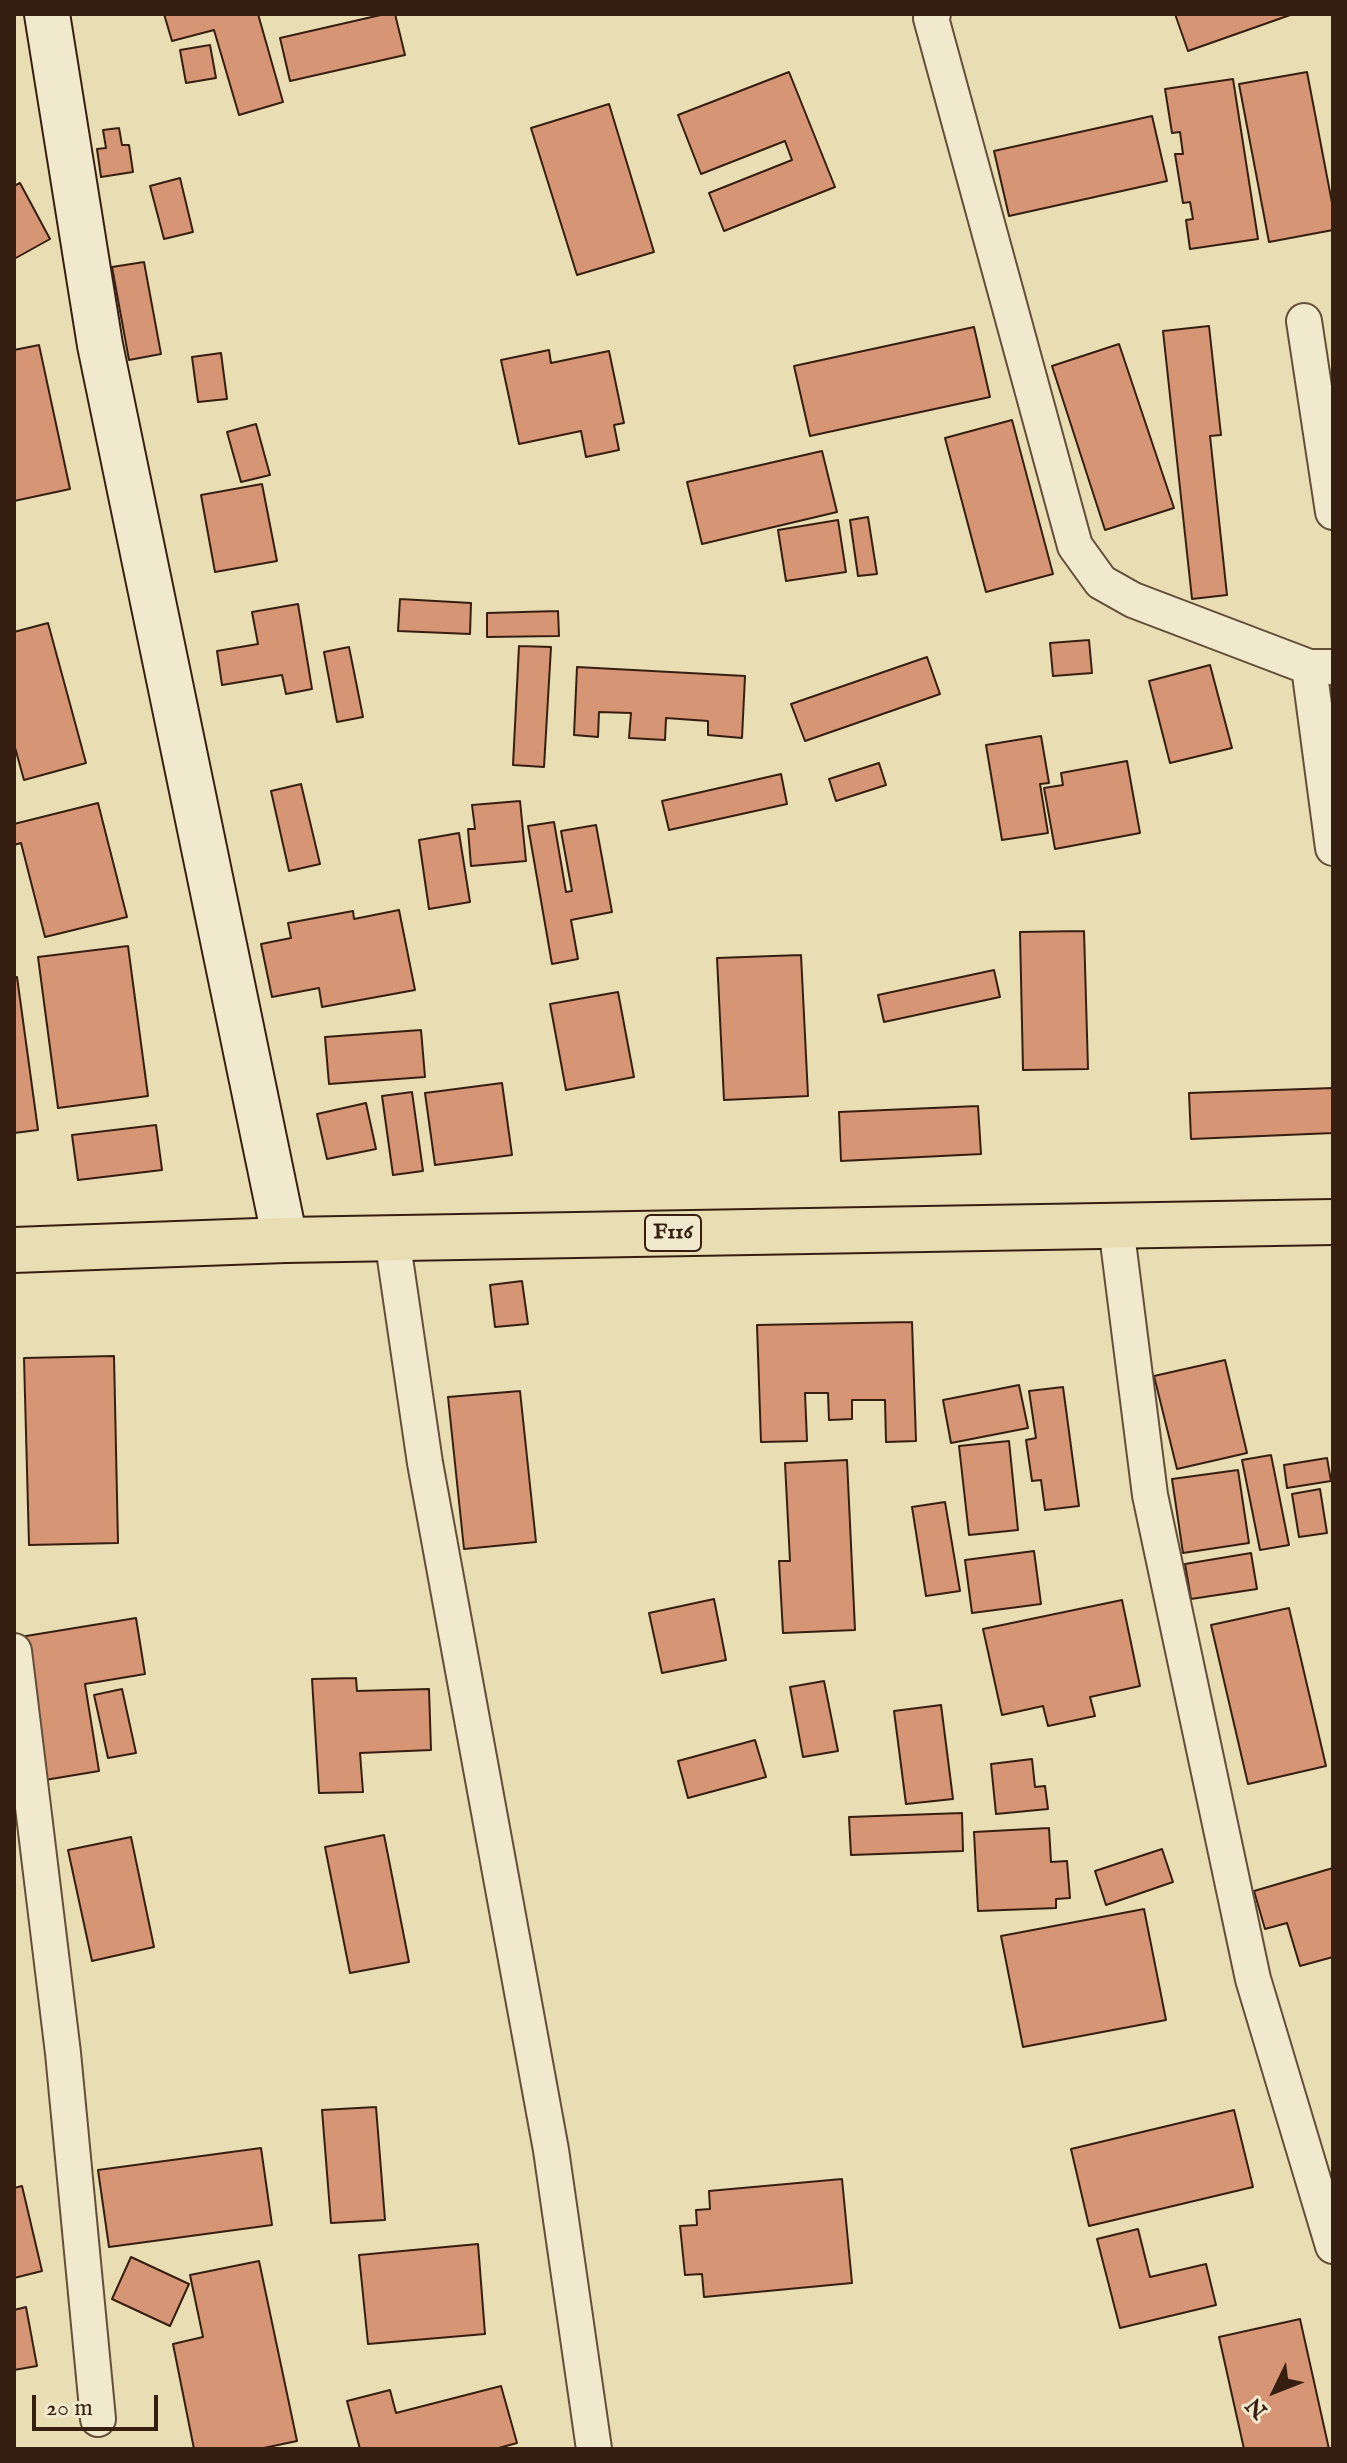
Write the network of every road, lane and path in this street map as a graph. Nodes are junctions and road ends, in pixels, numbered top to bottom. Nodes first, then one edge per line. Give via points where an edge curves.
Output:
1 (47, 14) edge
2 (936, 15) edge
3 (1304, 321) dead end
4 (1333, 512) edge
5 (1321, 667) edge
6 (1333, 848) edge
7 (1333, 1222) edge
8 (1116, 1226) junction
9 (392, 1238) junction
10 (285, 1240) junction
11 (14, 1250) edge
12 (14, 1651) edge
13 (1333, 2246) edge
14 (98, 2419) dead end
15 (594, 2449) edge

1 - 10 street via 100,345
2 - 5 street via 1075,546 1101,582 1133,600
3 - 4 street
5 - 6 street
7 - 8 main road, F116
8 - 9 main road, F116
8 - 13 street via 1156,1527 1253,1979
9 - 10 main road, F116
9 - 15 street via 425,1463 551,2150
10 - 11 main road, F116
12 - 14 street via 63,2053

